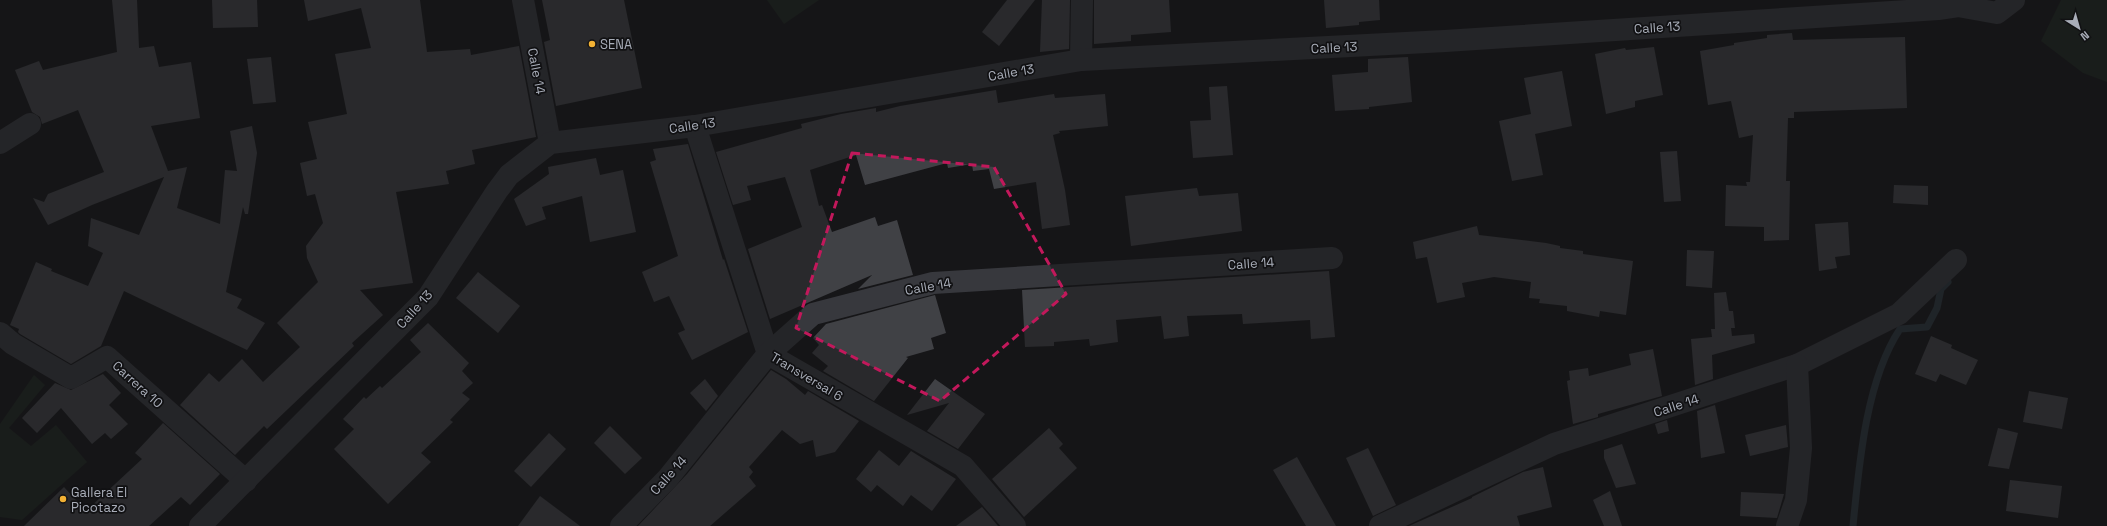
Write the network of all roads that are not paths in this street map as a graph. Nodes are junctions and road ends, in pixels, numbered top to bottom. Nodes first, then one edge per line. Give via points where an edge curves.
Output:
1 (523, 0) edge
2 (1082, 0) edge
3 (2014, 0) edge
4 (1081, 60) junction
5 (30, 124) dead end
6 (695, 126) junction
7 (0, 143) edge
8 (550, 143) junction
9 (1332, 258) dead end
10 (1956, 260) dead end
11 (0, 333) edge
12 (768, 354) junction
13 (1797, 366) junction
14 (246, 481) junction
15 (200, 526) edge
16 (621, 526) edge
17 (1016, 526) edge
18 (1380, 526) edge
19 (1786, 526) edge

1 - 8 street, Calle 14
2 - 4 street
3 - 4 street, Calle 13 via 1997,13 1958,6 1445,41
4 - 6 street, Calle 13
5 - 7 street
6 - 8 street, Calle 13
6 - 12 street, Transversal 6
8 - 14 street, Calle 13 via 505,180 428,297
9 - 12 street, Calle 14 via 933,283 812,314
10 - 13 street, Calle 14 via 1899,314
11 - 14 street, Carrera 10 via 13,344 71,378 107,357
12 - 16 street, Calle 14 via 668,478
12 - 17 street, Transversal 6 via 963,466
13 - 18 street, Calle 14 via 1554,444
13 - 19 street via 1800,448 1796,500
14 - 15 street, Calle 13

